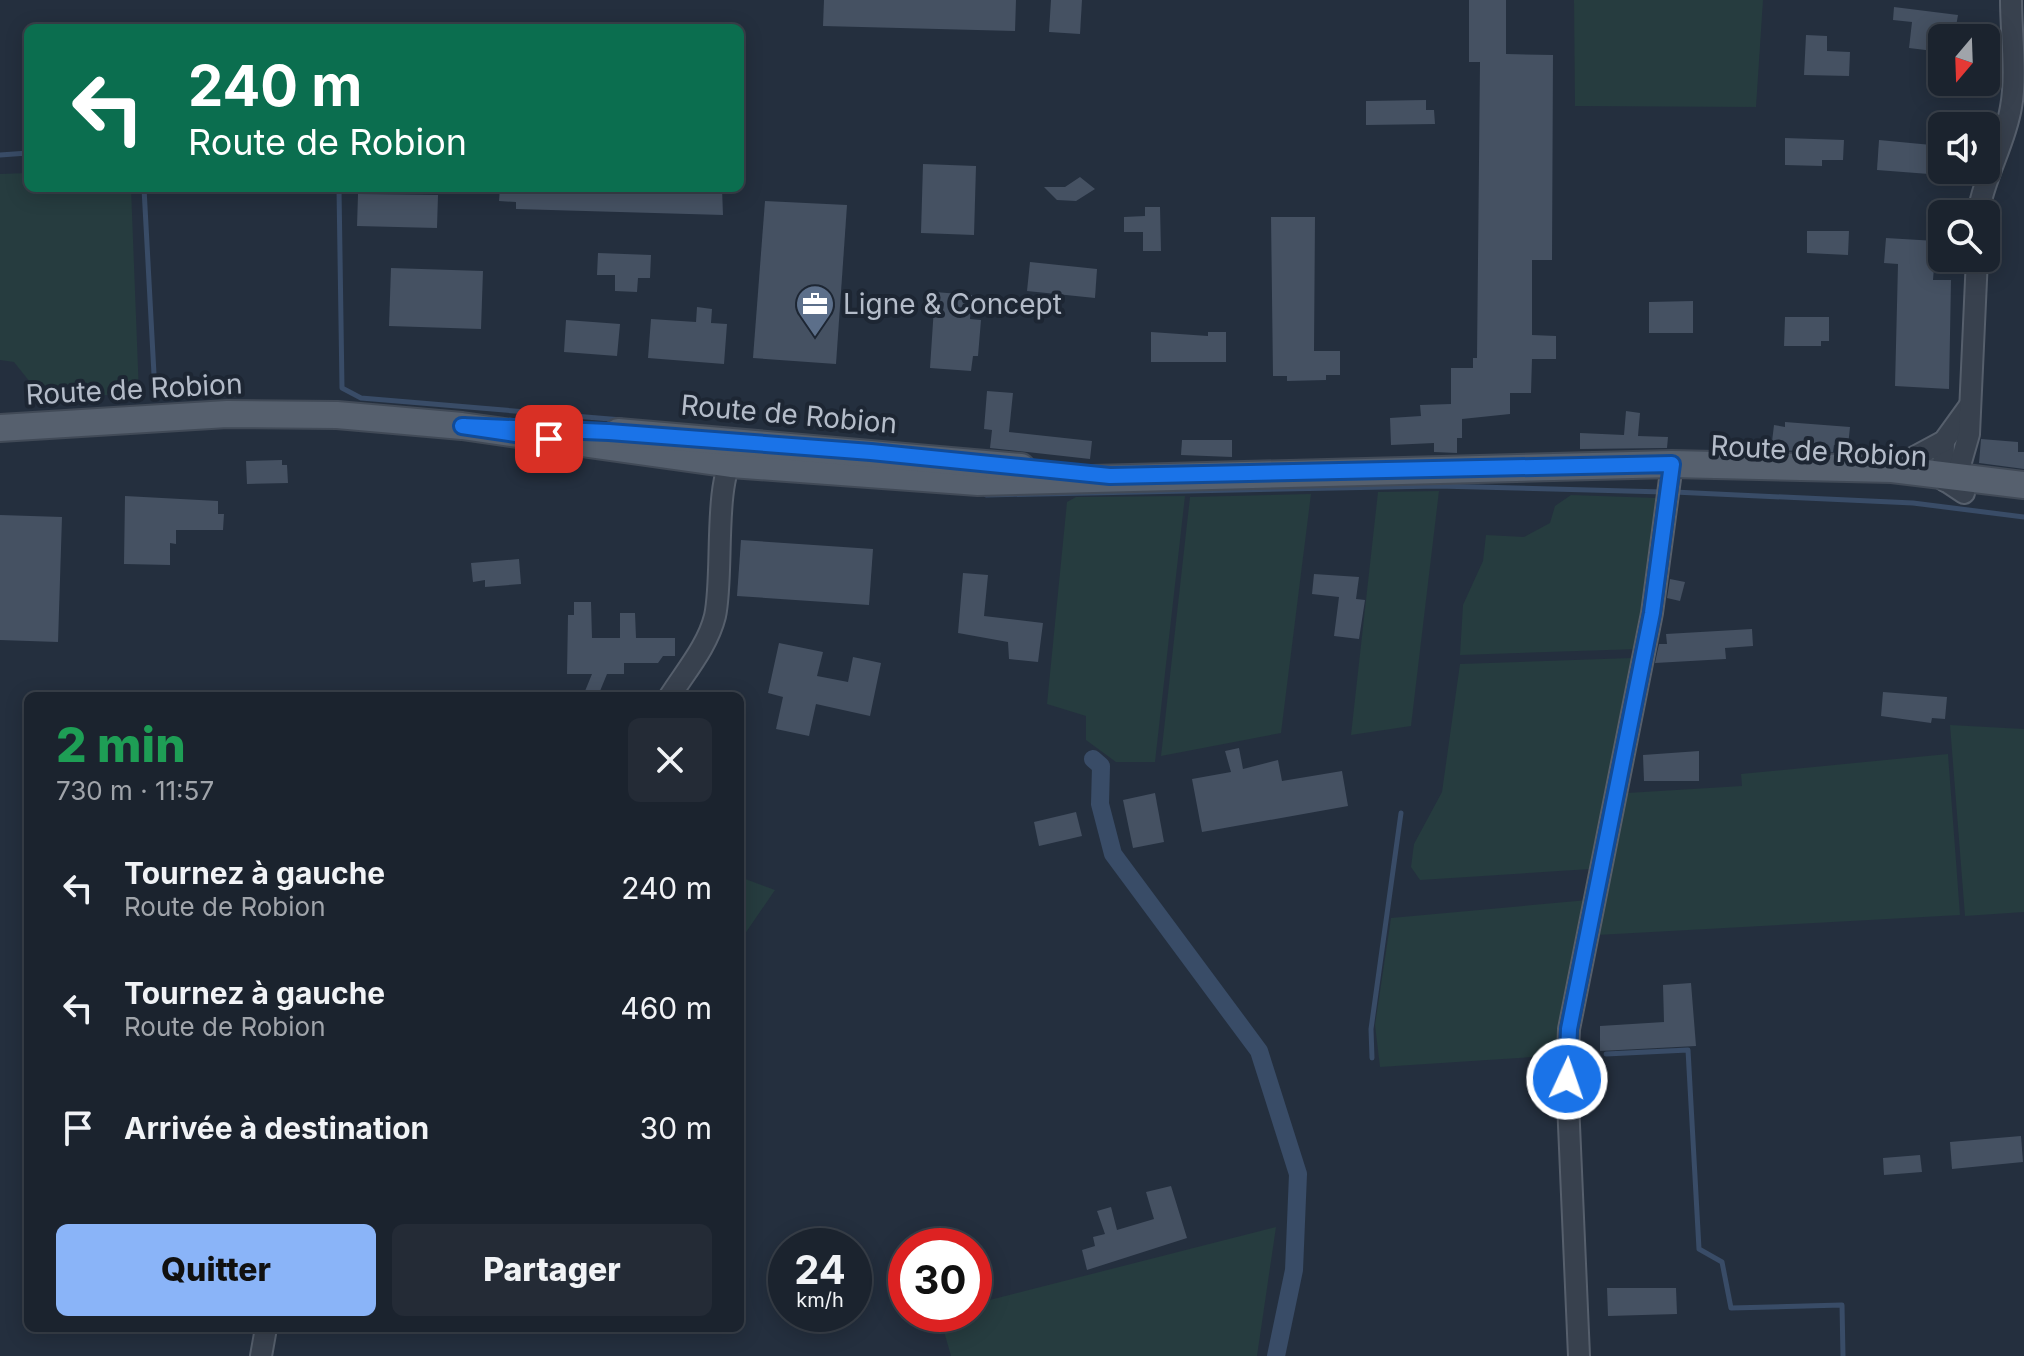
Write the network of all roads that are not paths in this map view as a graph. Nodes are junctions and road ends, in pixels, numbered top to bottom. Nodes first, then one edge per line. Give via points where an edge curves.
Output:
1 (2011, 0) edge
2 (1980, 200) edge
3 (1976, 272) edge
4 (1970, 405) junction
5 (462, 426) junction
6 (0, 428) edge
7 (1944, 441) junction
8 (818, 448) junction
9 (732, 458) junction
10 (1892, 469) junction
11 (1672, 470) junction
12 (1110, 476) junction
13 (1952, 481) junction
14 (2024, 485) edge
15 (2024, 501) edge
16 (673, 692) edge
17 (265, 1332) edge
18 (261, 1356) edge
19 (1579, 1356) edge

1 - 2 street via 2012,105
3 - 4 street
4 - 7 street
4 - 13 street via 1969,434
5 - 6 main road, Route de Robion via 287,414
5 - 8 main road, Route de Robion
5 - 9 main road, Route de Robion
7 - 10 street
7 - 13 street
8 - 9 street via 787,456
8 - 12 main road, Route de Robion
9 - 12 main road, Route de Robion via 978,482
9 - 16 street via 723,496 719,582 710,633
10 - 11 main road, Route de Robion
10 - 13 main road, Route de Robion
11 - 12 main road, Route de Robion
11 - 13 main road, Route de Robion
11 - 19 street via 1652,613 1569,1029
13 - 14 main road, Route de Robion
13 - 15 main road, Route de Robion
17 - 18 street

